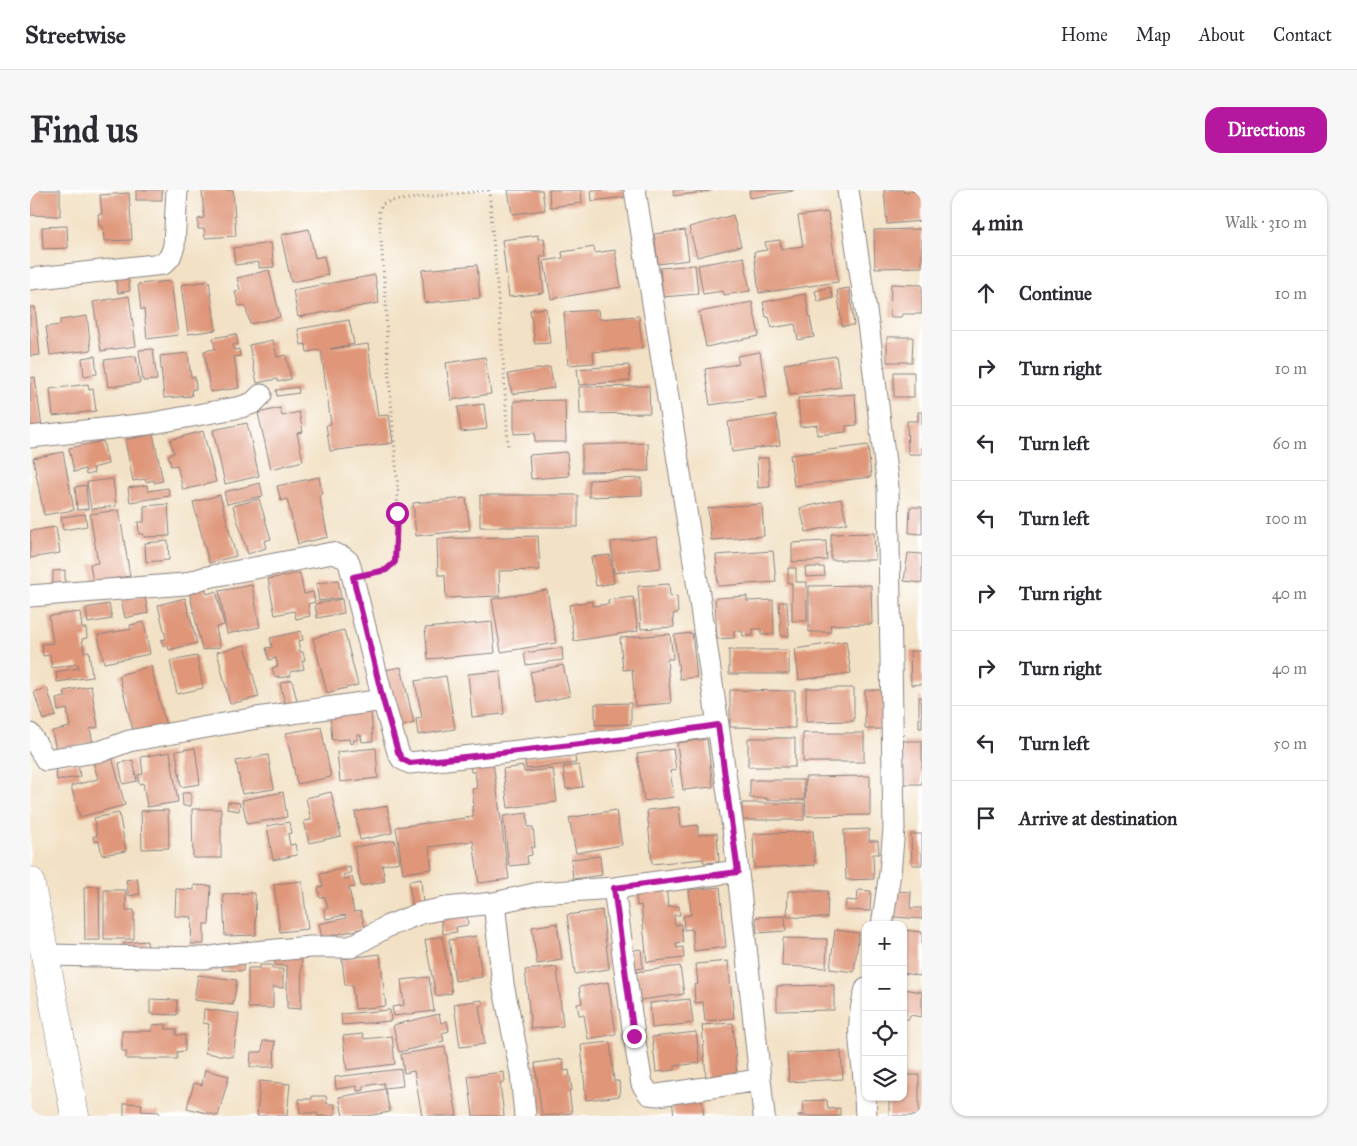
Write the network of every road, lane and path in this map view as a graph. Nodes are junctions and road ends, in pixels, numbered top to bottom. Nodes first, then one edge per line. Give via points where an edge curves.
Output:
1 (177, 190) edge
2 (489, 190) edge
3 (635, 190) edge
4 (848, 190) edge
5 (30, 279) edge
6 (262, 395) dead end
7 (30, 437) edge
8 (508, 448) dead end
9 (353, 577) junction
10 (30, 596) edge
11 (383, 700) junction
12 (718, 725) junction
13 (30, 734) edge
14 (738, 872) junction
15 (30, 881) edge
16 (614, 888) junction
17 (494, 903) junction
18 (883, 921) edge
19 (45, 955) junction
20 (862, 1001) edge
21 (759, 1080) junction
22 (74, 1116) edge
23 (525, 1116) edge
24 (764, 1116) edge
25 (866, 1116) edge

1 - 5 street via 174,246 170,257 162,264
2 - 8 path
2 - 9 path via 382,204 380,234 398,491 397,550 395,562 386,570
3 - 12 street
4 - 18 street via 888,488 894,829
6 - 7 street via 253,403 148,424
9 - 10 street via 349,562 332,554 184,584
9 - 11 street
11 - 12 street via 398,752 410,763 625,739
11 - 13 street via 257,718 46,760
12 - 14 street
14 - 16 street
14 - 21 street
15 - 19 street
16 - 17 street via 539,893
16 - 21 street via 642,1084 649,1094
17 - 19 street via 421,914 388,926 351,947 310,947 205,958
17 - 23 street via 503,984
19 - 22 street
20 - 25 street via 859,1041
21 - 24 street

